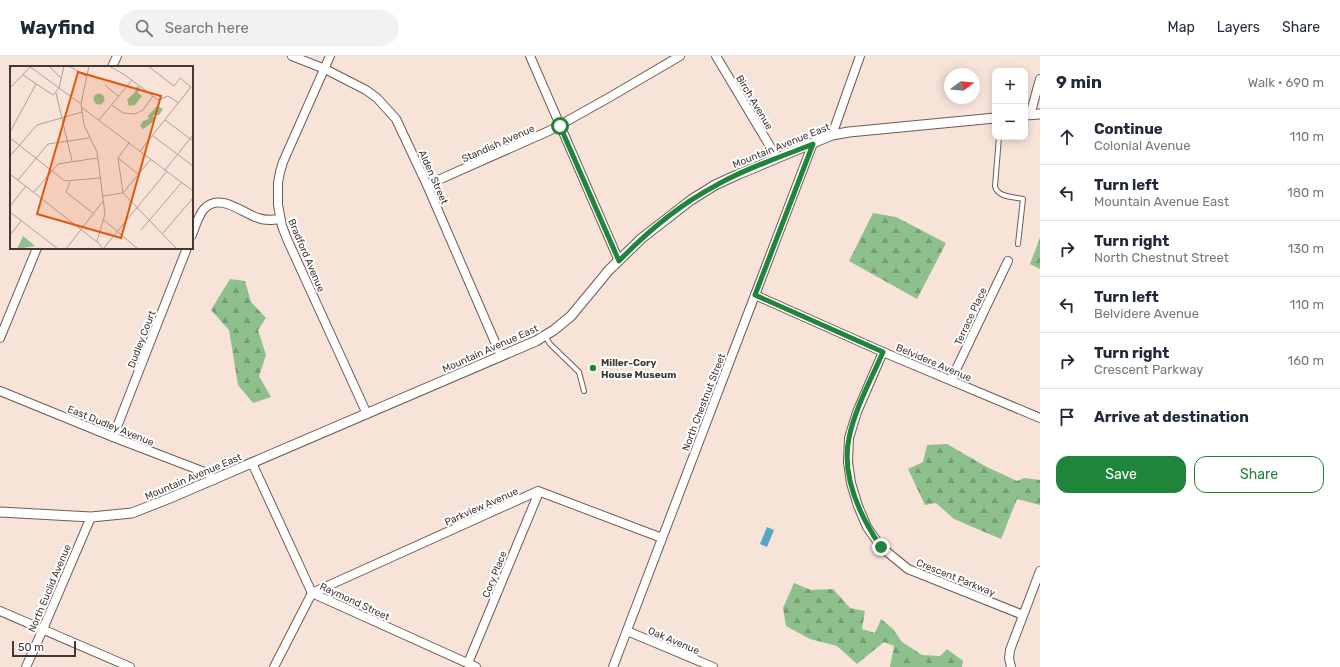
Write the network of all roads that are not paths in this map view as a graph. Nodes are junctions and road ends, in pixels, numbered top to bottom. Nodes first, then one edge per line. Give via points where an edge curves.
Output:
1 (117, 56) edge
2 (292, 56) edge
3 (330, 56) edge
4 (530, 56) edge
5 (680, 56) edge
6 (716, 56) edge
7 (860, 56) edge
8 (112, 66) edge
9 (325, 69) junction
10 (1040, 79) edge
11 (1040, 114) edge
12 (1028, 115) edge
13 (992, 118) edge
14 (560, 126) junction
15 (832, 136) junction
16 (999, 140) edge
17 (813, 144) junction
18 (777, 158) junction
19 (427, 185) junction
20 (280, 219) junction
21 (193, 232) edge
22 (1018, 244) dead end
23 (37, 249) edge
24 (187, 249) edge
25 (1008, 260) dead end
26 (619, 261) junction
27 (755, 295) junction
28 (545, 336) junction
29 (0, 338) edge
30 (883, 352) junction
31 (501, 356) junction
32 (951, 380) junction
33 (0, 391) edge
34 (584, 391) dead end
35 (367, 414) junction
36 (1040, 418) edge
37 (113, 437) junction
38 (252, 463) junction
39 (214, 480) junction
40 (539, 492) junction
41 (0, 512) edge
42 (91, 517) junction
43 (662, 538) junction
44 (1040, 571) edge
45 (312, 593) junction
46 (0, 611) edge
47 (1022, 615) junction
48 (43, 629) junction
49 (627, 631) junction
50 (468, 663) junction
51 (26, 667) edge
52 (130, 667) edge
53 (274, 667) edge
54 (476, 667) edge
55 (613, 667) edge
56 (713, 667) edge
57 (1011, 667) edge

1 - 8 street
2 - 9 street, Alden Street
3 - 9 street, Bradford Avenue
4 - 14 street
5 - 14 street, Standish Avenue
6 - 18 street, Birch Avenue
7 - 15 street
9 - 19 street, Alden Street via 366,90 396,119
9 - 20 street, Bradford Avenue via 283,162 277,194
10 - 12 street
11 - 12 street
13 - 15 street, Mountain Avenue East via 849,132
14 - 19 street, Standish Avenue
14 - 26 street
15 - 17 street, Mountain Avenue East
16 - 22 lane via 994,186 996,191 999,194 1023,199
17 - 18 street, Mountain Avenue East
17 - 27 street, North Chestnut Street
18 - 26 street, Mountain Avenue East via 727,180 691,200 642,238
19 - 31 street, Alden Street
20 - 21 street via 258,218 223,202 216,203 204,209
20 - 35 street, Bradford Avenue
23 - 29 street
24 - 37 street, Dudley Court
25 - 32 street, Terrace Place
26 - 28 street, Mountain Avenue East via 571,316
27 - 30 street, Belvidere Avenue
27 - 43 street, North Chestnut Street
28 - 31 street, Mountain Avenue East
28 - 34 lane via 579,372
30 - 32 street, Belvidere Avenue
30 - 47 street, Crescent Parkway via 857,412 849,438 848,462 851,483 868,527 881,547 908,569
31 - 35 street, Mountain Avenue East
32 - 36 street, Belvidere Avenue
33 - 37 street, East Dudley Avenue
35 - 38 street, Mountain Avenue East
37 - 39 street, East Dudley Avenue via 207,473
38 - 39 street, Mountain Avenue East
38 - 45 street, Raymond Street
39 - 42 street, Mountain Avenue East via 132,513
40 - 43 street
40 - 45 street, Parkview Avenue
40 - 50 street, Cory Place
41 - 42 street, Mountain Avenue East
42 - 48 street, North Euclid Avenue
43 - 49 street, North Chestnut Street
44 - 47 street
45 - 50 street, Raymond Street
45 - 53 street
46 - 48 street
47 - 57 street via 1010,650
48 - 51 street, North Euclid Avenue
48 - 52 street
49 - 55 street, North Chestnut Street
49 - 56 street, Oak Avenue
50 - 54 street, Raymond Street

